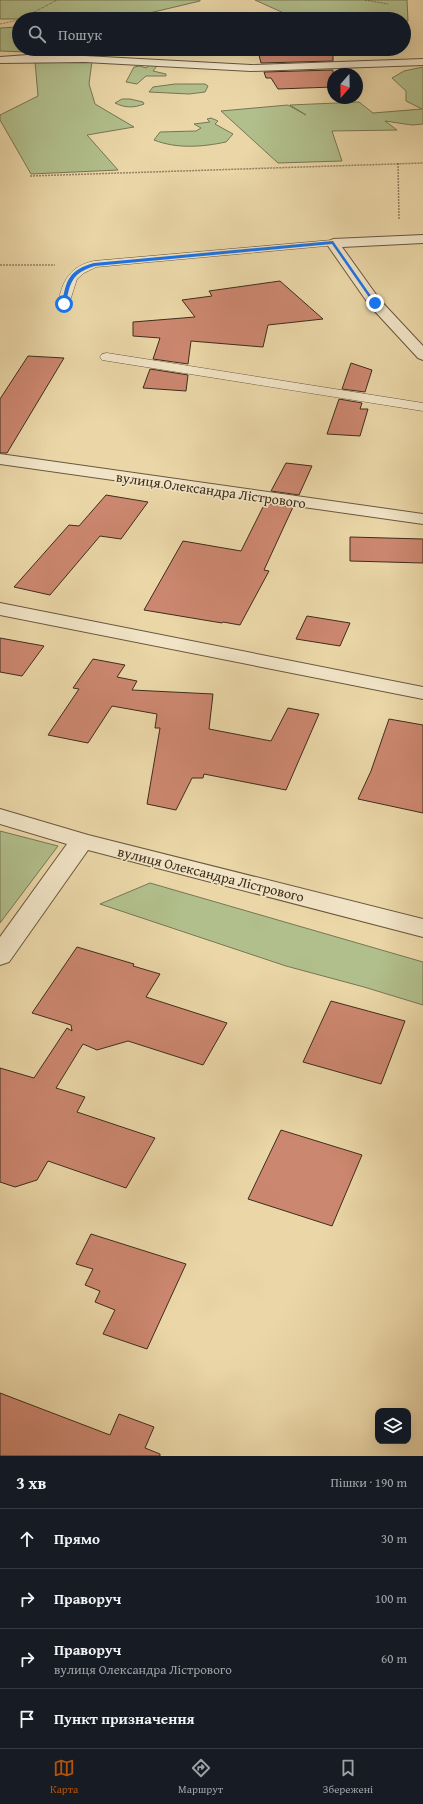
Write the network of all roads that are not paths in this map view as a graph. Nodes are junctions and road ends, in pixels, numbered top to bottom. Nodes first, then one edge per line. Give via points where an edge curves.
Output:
1 (0, 54) edge
2 (12, 55) edge
3 (31, 56) edge
4 (46, 57) junction
5 (0, 60) edge
6 (423, 62) edge
7 (423, 239) edge
8 (333, 243) junction
9 (64, 304) dead end
10 (423, 355) edge
11 (107, 357) dead end
12 (423, 407) edge
13 (0, 459) edge
14 (423, 520) edge
15 (0, 609) edge
16 (423, 693) edge
17 (0, 816) edge
18 (82, 841) junction
19 (423, 928) edge
20 (0, 956) edge

1 - 2 street
3 - 4 street
4 - 5 street
4 - 6 street via 227,68
7 - 8 street
8 - 9 lane via 94,264 74,274 68,285
8 - 10 street via 375,303
11 - 12 lane
13 - 14 street, вулиця Олександра Лістрового
15 - 16 street
17 - 18 street, вулиця Олександра Лістрового
18 - 19 street, вулиця Олександра Лістрового
18 - 20 street

